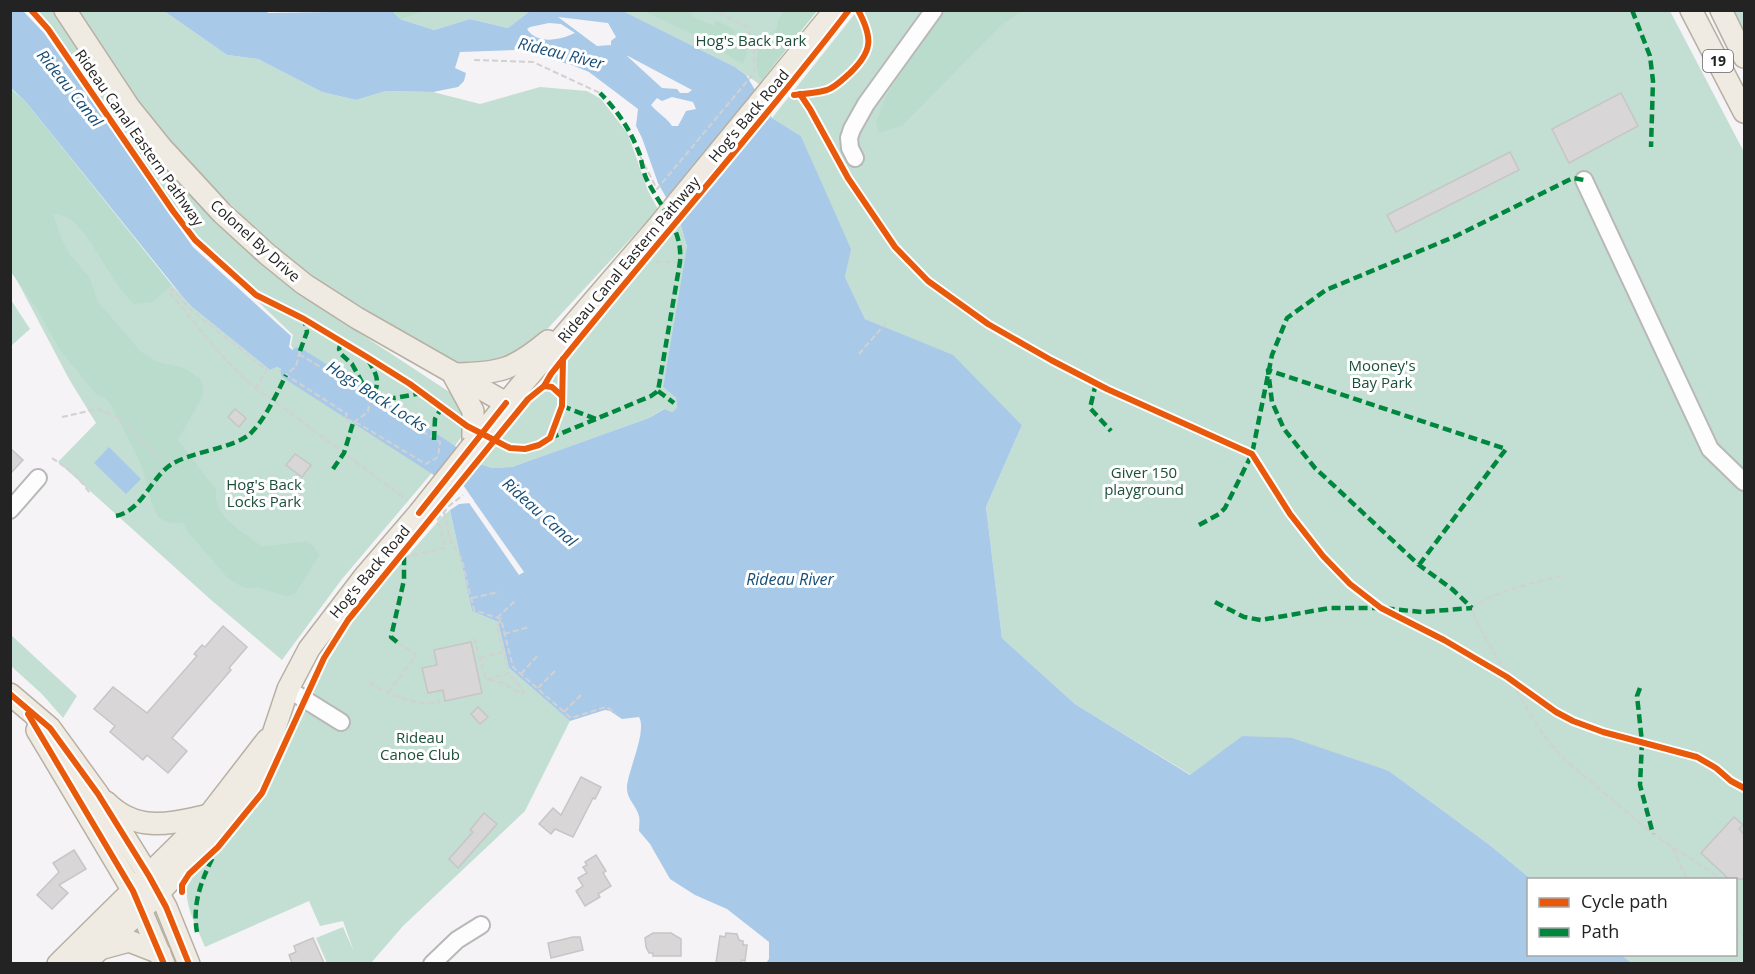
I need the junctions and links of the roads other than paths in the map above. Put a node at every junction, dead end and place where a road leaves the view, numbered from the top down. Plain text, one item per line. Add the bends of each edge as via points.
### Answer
1 (65, 10) edge
2 (835, 10) edge
3 (934, 10) edge
4 (1691, 10) edge
5 (1721, 10) edge
6 (1744, 57) edge
7 (1744, 112) edge
8 (855, 158) dead end
9 (1584, 180) dead end
10 (591, 304) junction
11 (453, 374) junction
12 (506, 403) junction
13 (473, 445) junction
14 (38, 478) dead end
15 (1744, 482) edge
16 (10, 510) edge
17 (288, 689) junction
18 (15, 699) edge
19 (341, 722) dead end
20 (273, 733) junction
21 (98, 794) junction
22 (209, 815) junction
23 (153, 885) junction
24 (137, 900) junction
25 (481, 925) dead end
26 (92, 956) edge
27 (162, 958) edge
28 (58, 963) edge
29 (189, 963) edge
30 (432, 963) edge

1 - 11 main road, Colonel By Drive via 129,107 222,213 304,284
2 - 10 main road, Hog's Back Road
3 - 8 street via 852,129 850,148
4 - 7 main road, 19
5 - 6 main road, 19
9 - 15 street via 1710,449
10 - 11 main road via 531,354 506,369 489,374
10 - 12 main road, Hog's Back Road
11 - 12 main road, Colonel By Drive
11 - 13 main road via 471,405
12 - 13 main road, Hog's Back Road
13 - 17 main road, Hog's Back Road, bridge via 325,626
14 - 16 street
17 - 19 street
17 - 20 main road, Hog's Back Road
18 - 21 main road via 50,728
18 - 24 main road
20 - 22 main road, Hog's Back Road
20 - 23 main road, Hog's Back Road via 261,770 236,809
21 - 22 main road via 119,813 146,824 163,825
21 - 23 main road
22 - 23 main road, Hog's Back Road
23 - 24 main road
23 - 29 main road
24 - 26 main road
24 - 27 main road
24 - 28 main road
25 - 30 street
26 - 27 main road via 129,941

